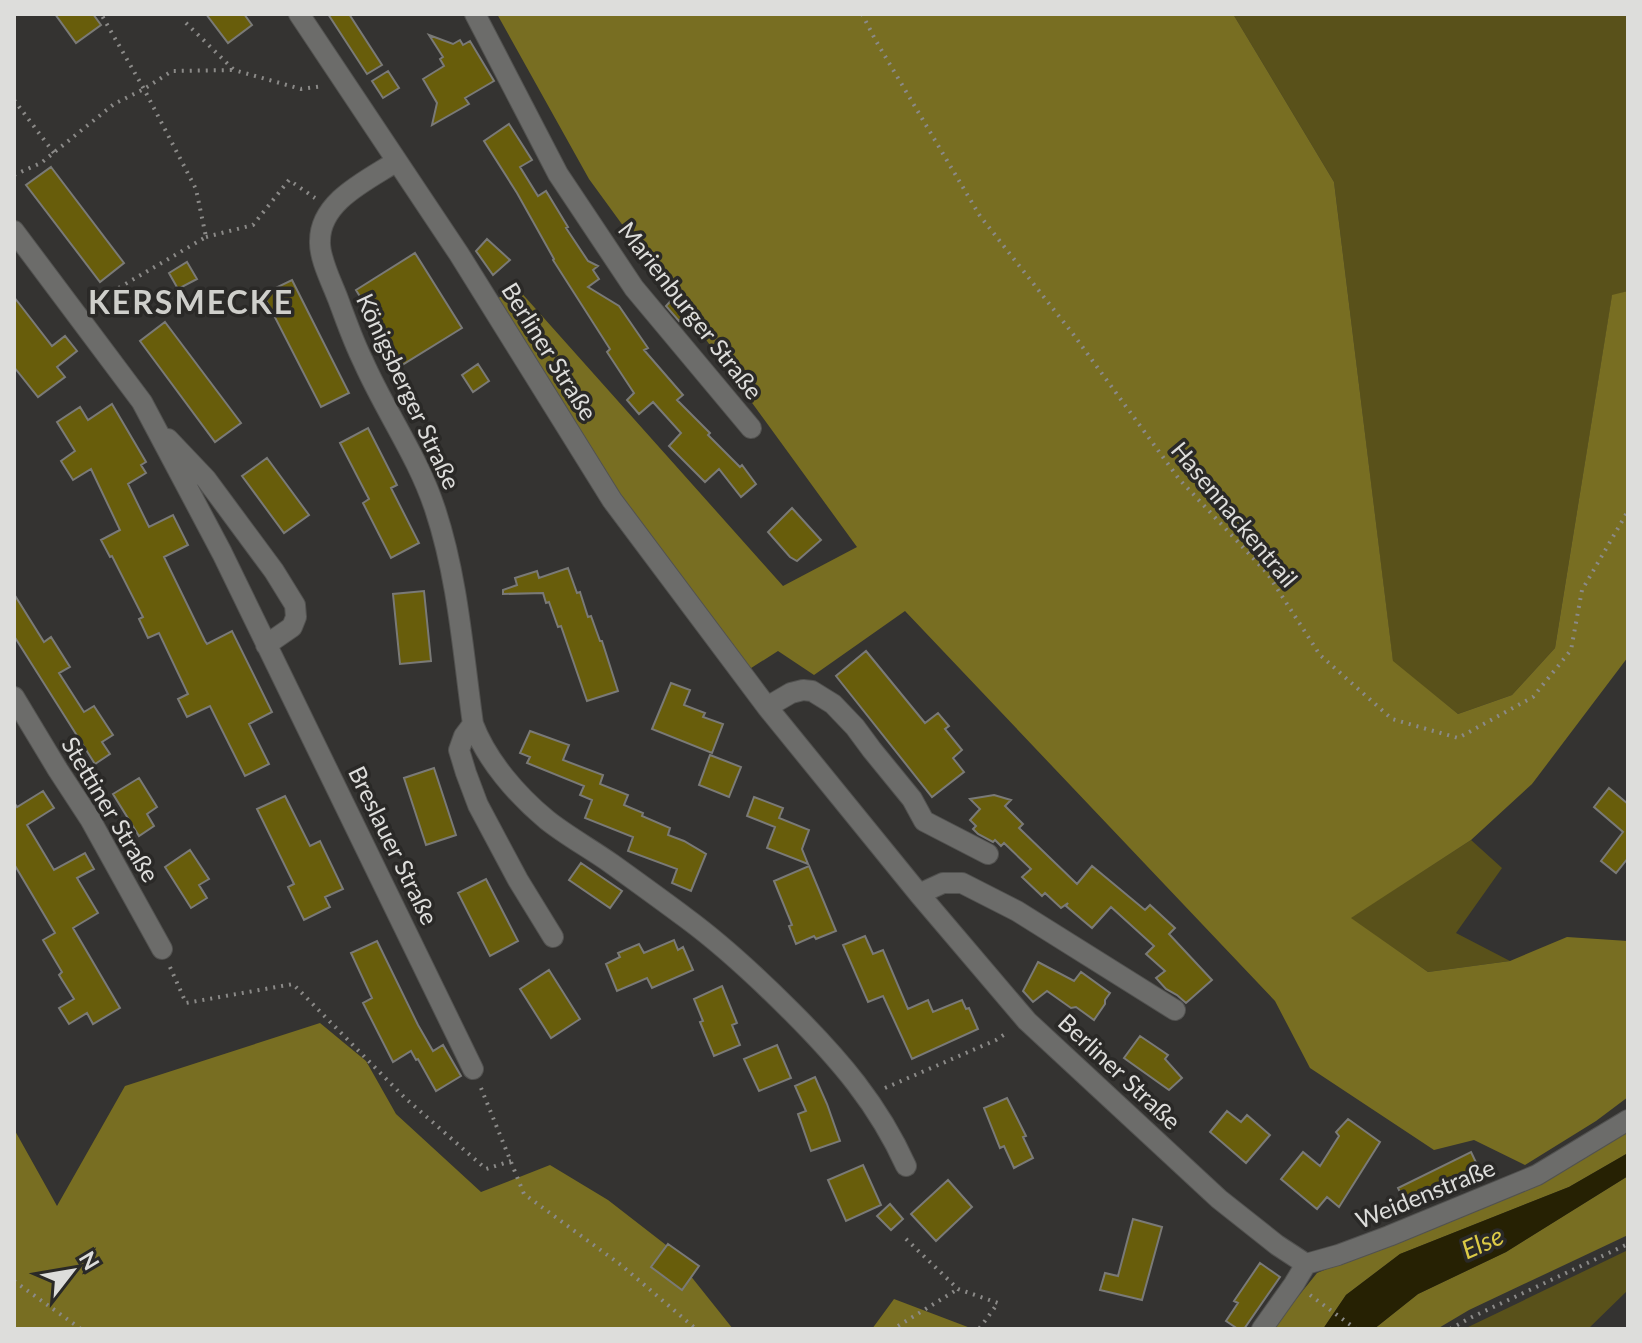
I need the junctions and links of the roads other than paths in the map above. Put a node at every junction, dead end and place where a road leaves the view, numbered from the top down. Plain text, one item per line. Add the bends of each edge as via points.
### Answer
1 (299, 14) edge
2 (475, 14) edge
3 (397, 161) junction
4 (14, 231) edge
5 (149, 419) junction
6 (751, 428) dead end
7 (266, 645) junction
8 (14, 697) edge
9 (767, 707) junction
10 (473, 724) junction
11 (988, 854) dead end
12 (919, 894) junction
13 (553, 937) dead end
14 (162, 949) road end
15 (1175, 1010) dead end
16 (473, 1069) road end
17 (1628, 1120) edge
18 (906, 1166) dead end
19 (1306, 1264) junction
20 (1262, 1329) edge

1 - 3 street, Berliner Straße
2 - 6 street, Marienburger Straße via 558,174 634,288
3 - 9 street, Berliner Straße via 612,500
3 - 10 street, Königsberger Straße via 332,209 319,242 363,363 436,511 451,566
4 - 5 street, Breslauer Straße via 142,402
5 - 7 street, Breslauer Straße
5 - 7 street, Breslauer Straße via 206,479 295,605 292,627
7 - 16 street, Breslauer Straße
8 - 14 street, Stettiner Straße
9 - 11 street via 803,690 833,704 912,799 924,821
9 - 12 street, Berliner Straße
10 - 13 street, Königsberger Straße via 459,750 478,805
10 - 18 street, Königsberger Straße via 491,758 547,820 729,951 818,1038 867,1095
12 - 15 street via 943,883 962,883 1017,911
12 - 19 street, Berliner Straße via 1027,1021 1219,1199
17 - 19 street, Weidenstraße via 1537,1175
19 - 20 street

